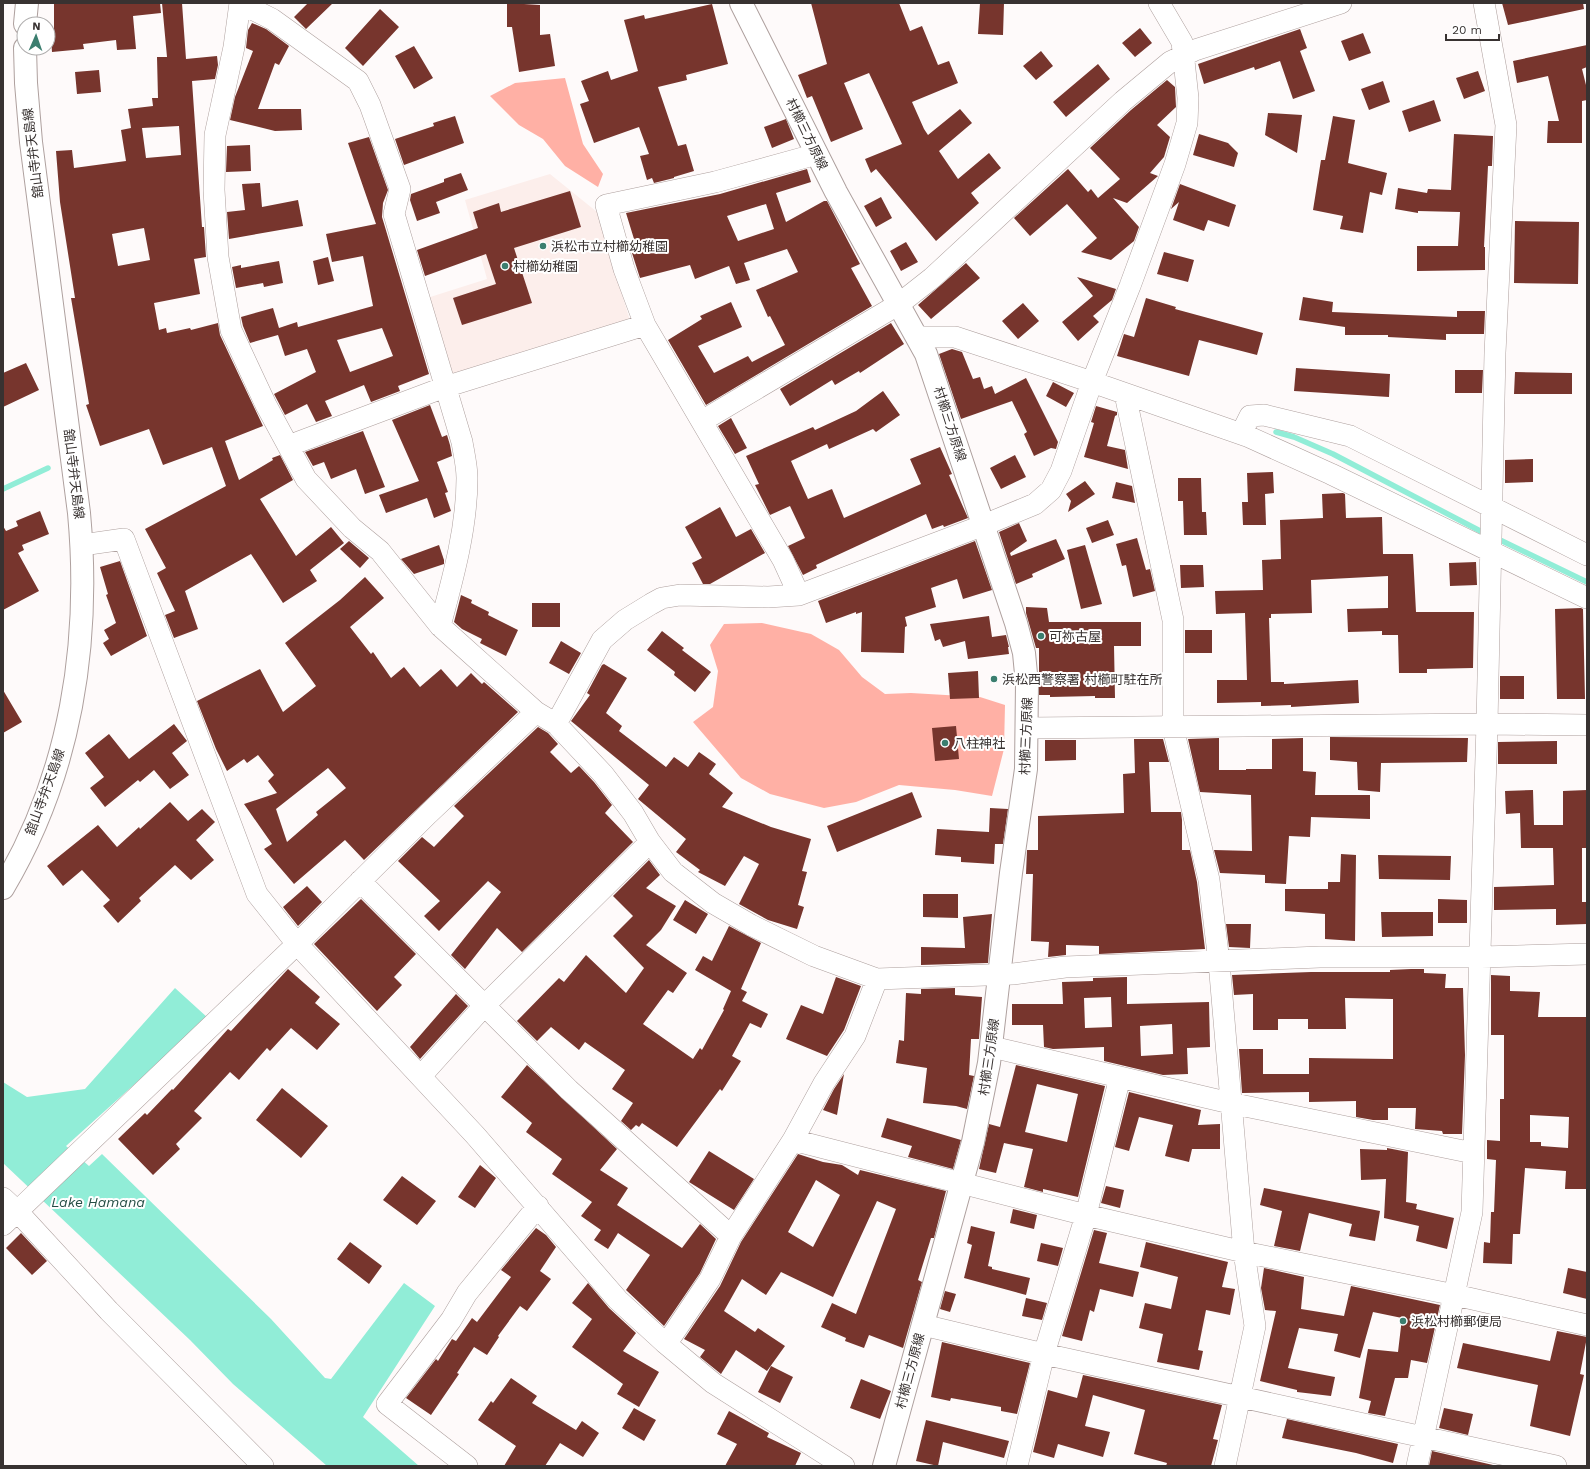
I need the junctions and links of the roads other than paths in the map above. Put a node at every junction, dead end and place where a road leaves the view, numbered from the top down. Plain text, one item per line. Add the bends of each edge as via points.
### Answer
1 (27, 3) edge
2 (240, 3) edge
3 (741, 3) edge
4 (1159, 3) edge
5 (1341, 3) edge
6 (1484, 3) edge
7 (26, 16) edge
8 (26, 56) edge
9 (1183, 56) junction
10 (817, 154) junction
11 (899, 304) junction
12 (645, 325) junction
13 (918, 337) junction
14 (1092, 382) junction
15 (445, 387) junction
16 (1125, 394) junction
17 (702, 421) junction
18 (1241, 434) junction
19 (288, 446) junction
20 (1492, 512) junction
21 (984, 525) junction
22 (82, 545) junction
23 (1491, 549) junction
24 (1587, 555) edge
25 (799, 595) junction
26 (1587, 598) edge
27 (440, 626) junction
28 (536, 712) junction
29 (556, 724) junction
30 (1487, 724) junction
31 (1587, 725) edge
32 (1027, 728) junction
33 (1173, 728) junction
34 (650, 842) junction
35 (360, 882) junction
36 (6, 884) edge
37 (297, 944) junction
38 (1587, 954) edge
39 (1481, 957) junction
40 (1219, 962) junction
41 (1000, 973) junction
42 (877, 979) junction
43 (484, 1006) junction
44 (992, 1047) junction
45 (421, 1076) junction
46 (1120, 1077) junction
47 (1230, 1103) junction
48 (793, 1140) junction
49 (1473, 1153) junction
50 (962, 1182) junction
51 (538, 1206) junction
52 (12, 1210) edge
53 (1086, 1215) junction
54 (731, 1236) junction
55 (1244, 1252) junction
56 (1455, 1295) junction
57 (923, 1325) junction
58 (1587, 1325) edge
59 (665, 1343) junction
60 (1044, 1354) junction
61 (1240, 1397) junction
62 (1423, 1438) junction
63 (1020, 1465) edge
64 (263, 1466) edge
65 (467, 1466) edge
66 (844, 1466) edge
67 (884, 1466) edge
68 (1225, 1466) edge
69 (1417, 1466) edge
70 (1556, 1466) edge

1 - 7 main road
2 - 15 street via 272,19 358,81 370,105 400,189 394,214
2 - 19 street via 234,47 215,135 214,190 218,258 230,330
3 - 10 main road, 村櫛三方原線
4 - 9 street via 1182,42
5 - 9 street
6 - 20 street via 1506,125 1495,353
8 - 22 main road, 舘山寺弁天島線 via 31,142
9 - 11 street via 1170,62 1123,101 932,278
9 - 14 street via 1188,98 1187,123 1175,164 1133,279
10 - 11 main road, 村櫛三方原線
10 - 12 street via 715,182 606,205 624,269
11 - 13 main road, 村櫛三方原線
11 - 17 street
12 - 15 street
12 - 17 street
13 - 14 street via 955,337
13 - 21 main road, 村櫛三方原線
14 - 16 street
14 - 21 street via 1061,471 1051,490 1035,504
15 - 19 street
15 - 27 street via 462,442 467,477 466,508 452,581
16 - 18 street
16 - 33 street via 1173,620
17 - 25 street via 783,560
18 - 20 street via 1250,416 1264,415 1350,436
18 - 23 street
19 - 27 street via 306,479 352,528 380,551
20 - 23 street
20 - 24 street
21 - 25 street
21 - 32 main road, 村櫛三方原線 via 1024,653 1028,684
22 - 36 main road, 舘山寺弁天島線 via 82,632 69,718 44,801 28,841
22 - 37 street via 124,539 257,894
23 - 26 street
23 - 30 street
25 - 29 street via 680,595 662,598 625,620 602,640
27 - 28 street
28 - 29 street
28 - 35 street
29 - 34 street via 607,780 633,813
30 - 31 street
30 - 33 street
30 - 39 street
32 - 33 street
32 - 41 main road, 村櫛三方原線 via 1024,786
33 - 40 street via 1210,880
34 - 42 street via 673,872 713,903 814,956
34 - 43 street
35 - 37 street
35 - 43 street
37 - 45 street
37 - 52 street via 81,1151
38 - 39 street
39 - 40 street via 1320,957
39 - 49 street
40 - 41 street via 1064,967 1013,974
40 - 47 street
41 - 42 street
41 - 44 main road, 村櫛三方原線
42 - 48 street via 855,1036 824,1082
43 - 45 street
43 - 54 street via 569,1090
44 - 46 street
44 - 50 main road, 村櫛三方原線 via 980,1111
45 - 51 street
46 - 47 street
46 - 53 street
47 - 49 street
47 - 55 street
48 - 50 street
48 - 54 street
49 - 56 street via 1472,1212
50 - 53 street
50 - 57 main road, 村櫛三方原線
51 - 59 street via 618,1300
51 - 65 street via 467,1293 451,1320 387,1404
52 - 64 street
53 - 55 street
53 - 60 street
54 - 59 street via 710,1279
55 - 56 street
55 - 61 street via 1255,1326
56 - 58 street
56 - 62 street
57 - 60 street
57 - 67 main road, 村櫛三方原線
59 - 66 street via 713,1383
60 - 61 street
60 - 63 street
61 - 62 street
61 - 68 street
62 - 69 street
62 - 70 street

